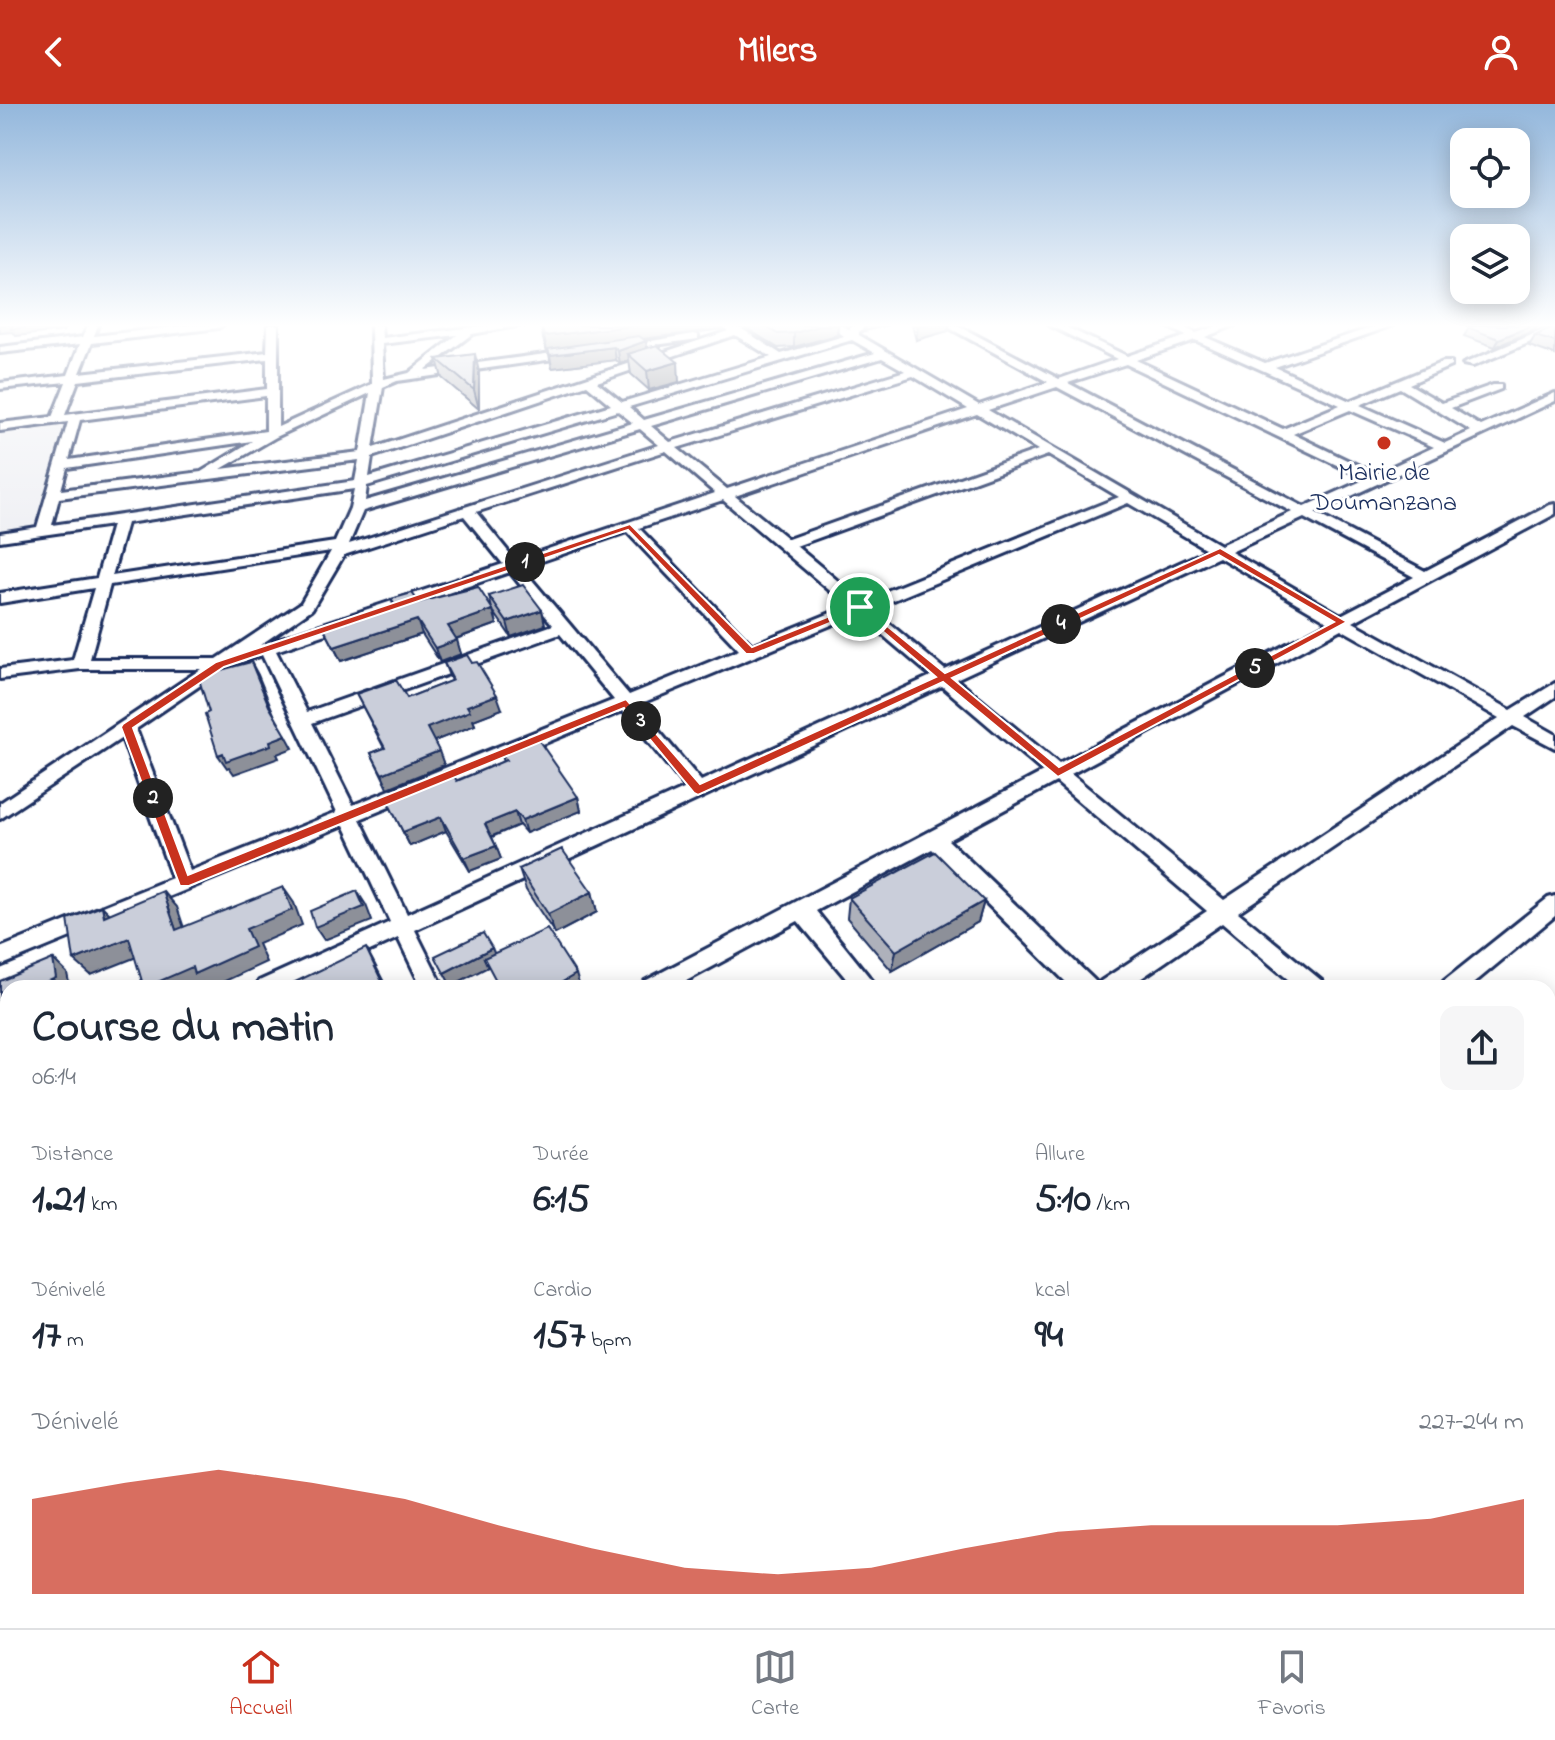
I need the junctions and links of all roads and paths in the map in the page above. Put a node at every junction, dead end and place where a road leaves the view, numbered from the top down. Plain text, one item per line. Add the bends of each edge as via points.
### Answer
1 (66, 396) edge
2 (239, 396) edge
3 (271, 396) edge
4 (351, 396) edge
5 (376, 396) edge
6 (547, 396) edge
7 (608, 396) edge
8 (657, 396) edge
9 (738, 396) edge
10 (835, 396) edge
11 (956, 396) edge
12 (1018, 396) edge
13 (1083, 396) edge
14 (1203, 396) edge
15 (1330, 396) edge
16 (1372, 396) edge
17 (1421, 396) edge
18 (1473, 396) edge
19 (1555, 397) edge
20 (1350, 405) junction
21 (621, 407) junction
22 (1441, 408) junction
23 (978, 409) junction
24 (75, 417) junction
25 (57, 420) junction
26 (642, 424) junction
27 (0, 427) edge
28 (1481, 431) junction
29 (272, 434) junction
30 (1282, 434) junction
31 (669, 446) junction
32 (1446, 448) junction
33 (1048, 451) junction
34 (365, 455) junction
35 (61, 465) junction
36 (200, 476) junction
37 (1377, 479) junction
38 (361, 484) junction
39 (726, 494) junction
40 (53, 495) junction
41 (1129, 498) junction
42 (357, 508) junction
43 (1555, 508) edge
44 (468, 512) junction
45 (1304, 513) junction
46 (121, 519) junction
47 (630, 527) junction
48 (43, 531) junction
49 (0, 537) edge
50 (786, 545) junction
51 (339, 549) junction
52 (1220, 551) junction
53 (513, 566) junction
54 (1426, 577) junction
55 (103, 582) junction
56 (0, 598) edge
57 (860, 607) junction
58 (1341, 622) junction
59 (563, 627) junction
60 (267, 649) junction
61 (750, 652) junction
62 (80, 664) junction
63 (220, 664) junction
64 (0, 674) edge
65 (944, 678) junction
66 (1555, 689) edge
67 (626, 703) junction
68 (1512, 718) junction
69 (302, 720) junction
70 (127, 727) junction
71 (1555, 742) edge
72 (1058, 773) junction
73 (698, 790) junction
74 (0, 812) edge
75 (349, 815) junction
76 (934, 838) junction
77 (184, 882) junction
78 (1555, 904) edge
79 (801, 909) junction
80 (1223, 912) junction
81 (403, 926) junction
82 (0, 957) edge
83 (285, 980) edge
84 (429, 980) edge
85 (668, 980) edge
86 (860, 980) edge
87 (1079, 980) edge
88 (1121, 980) edge
89 (1304, 980) edge
90 (1462, 980) edge

1 - 25 street
2 - 24 street
3 - 29 street
4 - 29 street
5 - 34 street
6 - 34 street
7 - 21 street
8 - 21 street
9 - 26 street
10 - 31 street
11 - 23 street
12 - 23 street
13 - 45 street
14 - 30 street
15 - 20 street
16 - 20 street
17 - 22 street
18 - 22 street
19 - 28 street
20 - 30 street
20 - 32 street
21 - 26 street
21 - 38 street
22 - 28 street
23 - 33 street
23 - 39 street
24 - 25 street
24 - 35 street
25 - 27 street
26 - 31 street
26 - 42 street
28 - 32 street
29 - 35 street
29 - 36 street
30 - 37 street
31 - 39 street
31 - 44 street
32 - 37 street
33 - 41 street
33 - 50 street
34 - 36 street
34 - 38 street
35 - 40 street
36 - 40 street
37 - 45 street
38 - 42 street
38 - 46 street
39 - 47 street
39 - 50 street
40 - 48 street
41 - 52 street
41 - 57 street
42 - 51 street
43 - 54 street
44 - 51 street
44 - 53 street
45 - 52 street
45 - 54 street
46 - 48 street
46 - 55 street
47 - 53 street
47 - 61 street
48 - 49 street
50 - 57 street
51 - 55 street
51 - 63 street via 307,606
52 - 58 street
52 - 65 street
53 - 59 street
53 - 60 street
54 - 58 street
55 - 56 street
55 - 62 street
57 - 61 street
57 - 65 street
58 - 68 street
58 - 72 street
59 - 67 street
59 - 69 street
60 - 63 street
60 - 69 street
61 - 67 street
62 - 63 street
62 - 64 street
63 - 70 street
65 - 72 street
65 - 73 street
66 - 68 street
67 - 73 street
67 - 75 street
68 - 71 street
68 - 80 street
69 - 75 street
70 - 74 street
70 - 77 street
72 - 76 street
72 - 80 street
73 - 81 street
75 - 77 street
75 - 81 street
76 - 79 street
76 - 87 street
77 - 82 street
78 - 90 street
79 - 85 street
79 - 86 street
80 - 88 street
80 - 89 street
81 - 83 street
81 - 84 street

